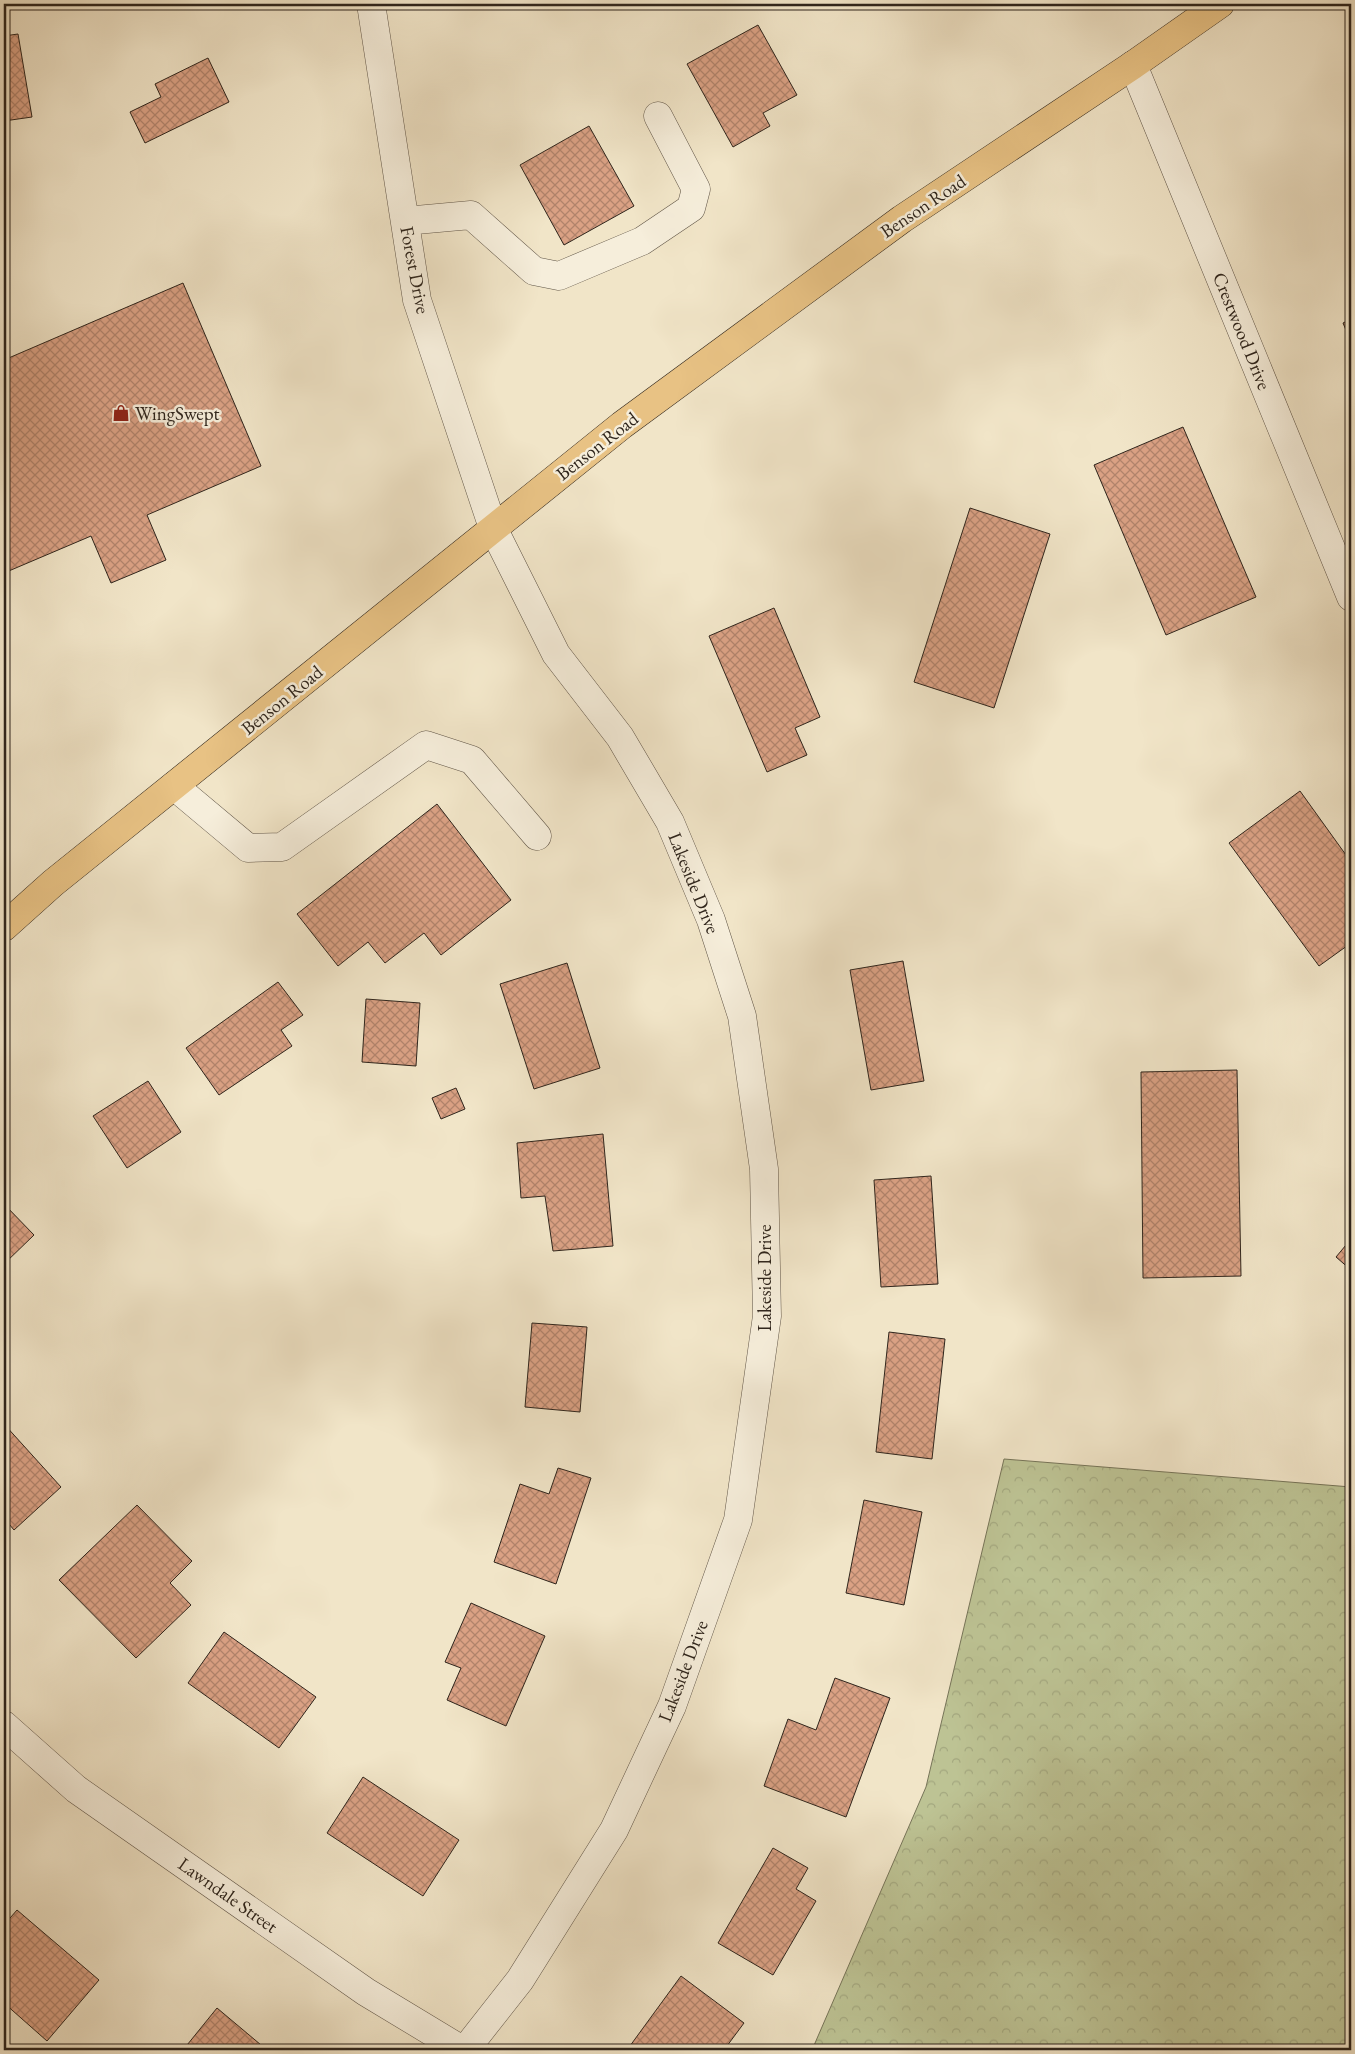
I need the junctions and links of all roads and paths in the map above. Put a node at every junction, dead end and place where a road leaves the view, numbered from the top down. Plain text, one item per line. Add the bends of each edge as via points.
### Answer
1 (371, 4) edge
2 (1220, 4) edge
3 (1133, 65) junction
4 (658, 116) dead end
5 (405, 221) junction
6 (493, 528) junction
7 (1351, 598) edge
8 (174, 786) junction
9 (536, 836) dead end
10 (4, 927) edge
11 (4, 1725) edge
12 (463, 2050) edge

1 - 5 street, Forest Drive
2 - 3 main road, Benson Road
3 - 6 main road, Benson Road via 902,219 622,425
3 - 7 street, Crestwood Drive
4 - 5 street via 696,189 691,208 642,241 559,276 534,271 471,215
5 - 6 street, Forest Drive via 417,300
6 - 8 main road, Benson Road
6 - 12 street, Lakeside Drive via 556,654 620,737 670,822 711,920 742,1016 762,1160 767,1316 738,1520 672,1706 614,1830 520,1980
8 - 9 street via 248,848 282,847 426,746 472,760
8 - 10 main road, Benson Road via 53,883
11 - 12 street, Lawndale Street via 76,1789 366,1992

